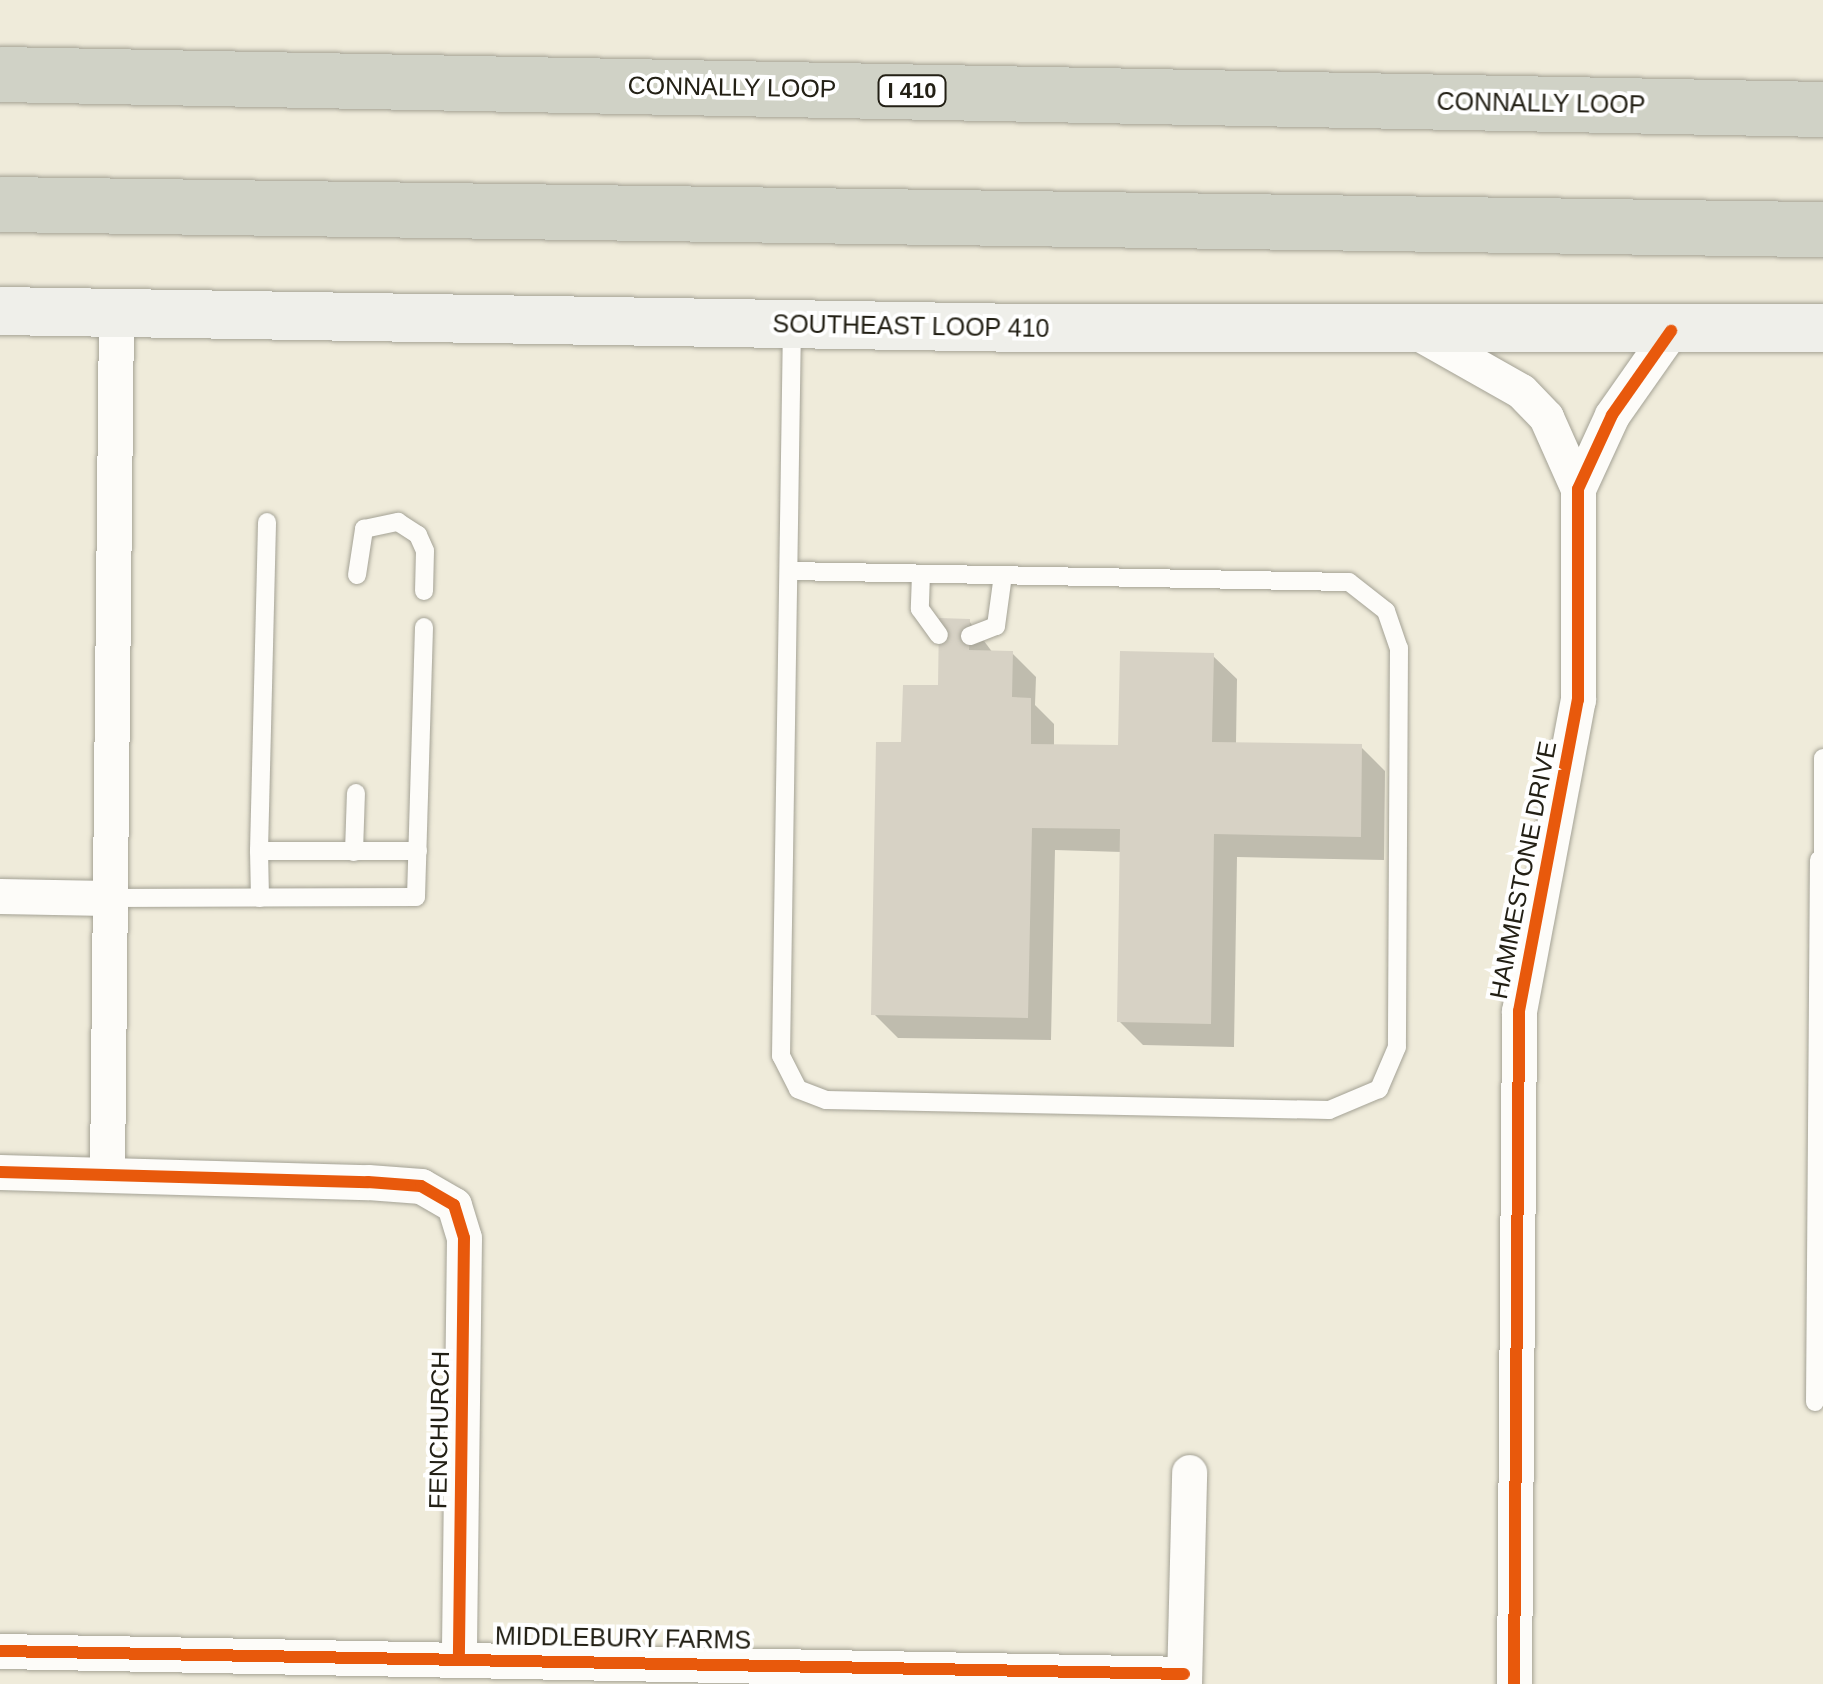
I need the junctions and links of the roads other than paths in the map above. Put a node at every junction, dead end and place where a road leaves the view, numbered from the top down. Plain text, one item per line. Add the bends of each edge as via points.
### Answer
1 (0, 74) edge
2 (1823, 109) edge
3 (0, 204) edge
4 (1823, 229) edge
5 (0, 311) edge
6 (116, 313) junction
7 (792, 324) junction
8 (1823, 328) edge
9 (1412, 330) junction
10 (1671, 331) junction
11 (1578, 489) junction
12 (267, 522) dead end
13 (789, 571) junction
14 (922, 574) junction
15 (357, 575) dead end
16 (1002, 575) junction
17 (424, 591) dead end
18 (424, 627) dead end
19 (939, 634) dead end
20 (970, 636) dead end
21 (1823, 758) edge
22 (356, 793) dead end
23 (260, 851) junction
24 (418, 851) junction
25 (354, 852) junction
26 (1821, 861) edge
27 (0, 896) edge
28 (107, 898) junction
29 (260, 898) junction
30 (0, 1172) edge
31 (107, 1173) junction
32 (1814, 1402) dead end
33 (1189, 1472) dead end
34 (0, 1651) edge
35 (459, 1656) junction
36 (1184, 1679) edge
37 (1514, 1684) edge

1 - 2 highway, CONNALLY LOOP / I 410
3 - 4 highway
5 - 6 main road, SOUTHEAST LOOP 410
6 - 7 main road, SOUTHEAST LOOP 410
6 - 28 street
7 - 9 main road, SOUTHEAST LOOP 410
7 - 13 lane
8 - 10 main road, SOUTHEAST LOOP 410
9 - 10 main road, SOUTHEAST LOOP 410
9 - 11 street, HAMMESTONE DRIVE via 1521,390 1546,417
10 - 11 street, HAMMESTONE DRIVE via 1612,415
11 - 37 street, HAMMESTONE DRIVE via 1578,700 1519,1011
12 - 23 lane
13 - 14 lane
13 - 16 lane via 781,1056 798,1089 826,1100 1329,1110 1379,1089 1397,1047 1399,648 1386,611 1349,582
14 - 16 lane
14 - 19 lane via 920,609
15 - 17 lane via 364,530 398,522 418,535
16 - 20 lane via 996,626
18 - 24 lane
21 - 26 lane
22 - 25 lane
23 - 25 lane
23 - 29 lane
24 - 25 lane
24 - 29 lane via 416,897
26 - 32 lane
27 - 28 street
28 - 29 lane
28 - 31 street
30 - 31 street
31 - 35 street, FENCHURCH via 421,1186 454,1205 464,1238
33 - 36 street
34 - 35 street, MIDDLEBURY FARMS
35 - 36 street, MIDDLEBURY FARMS

